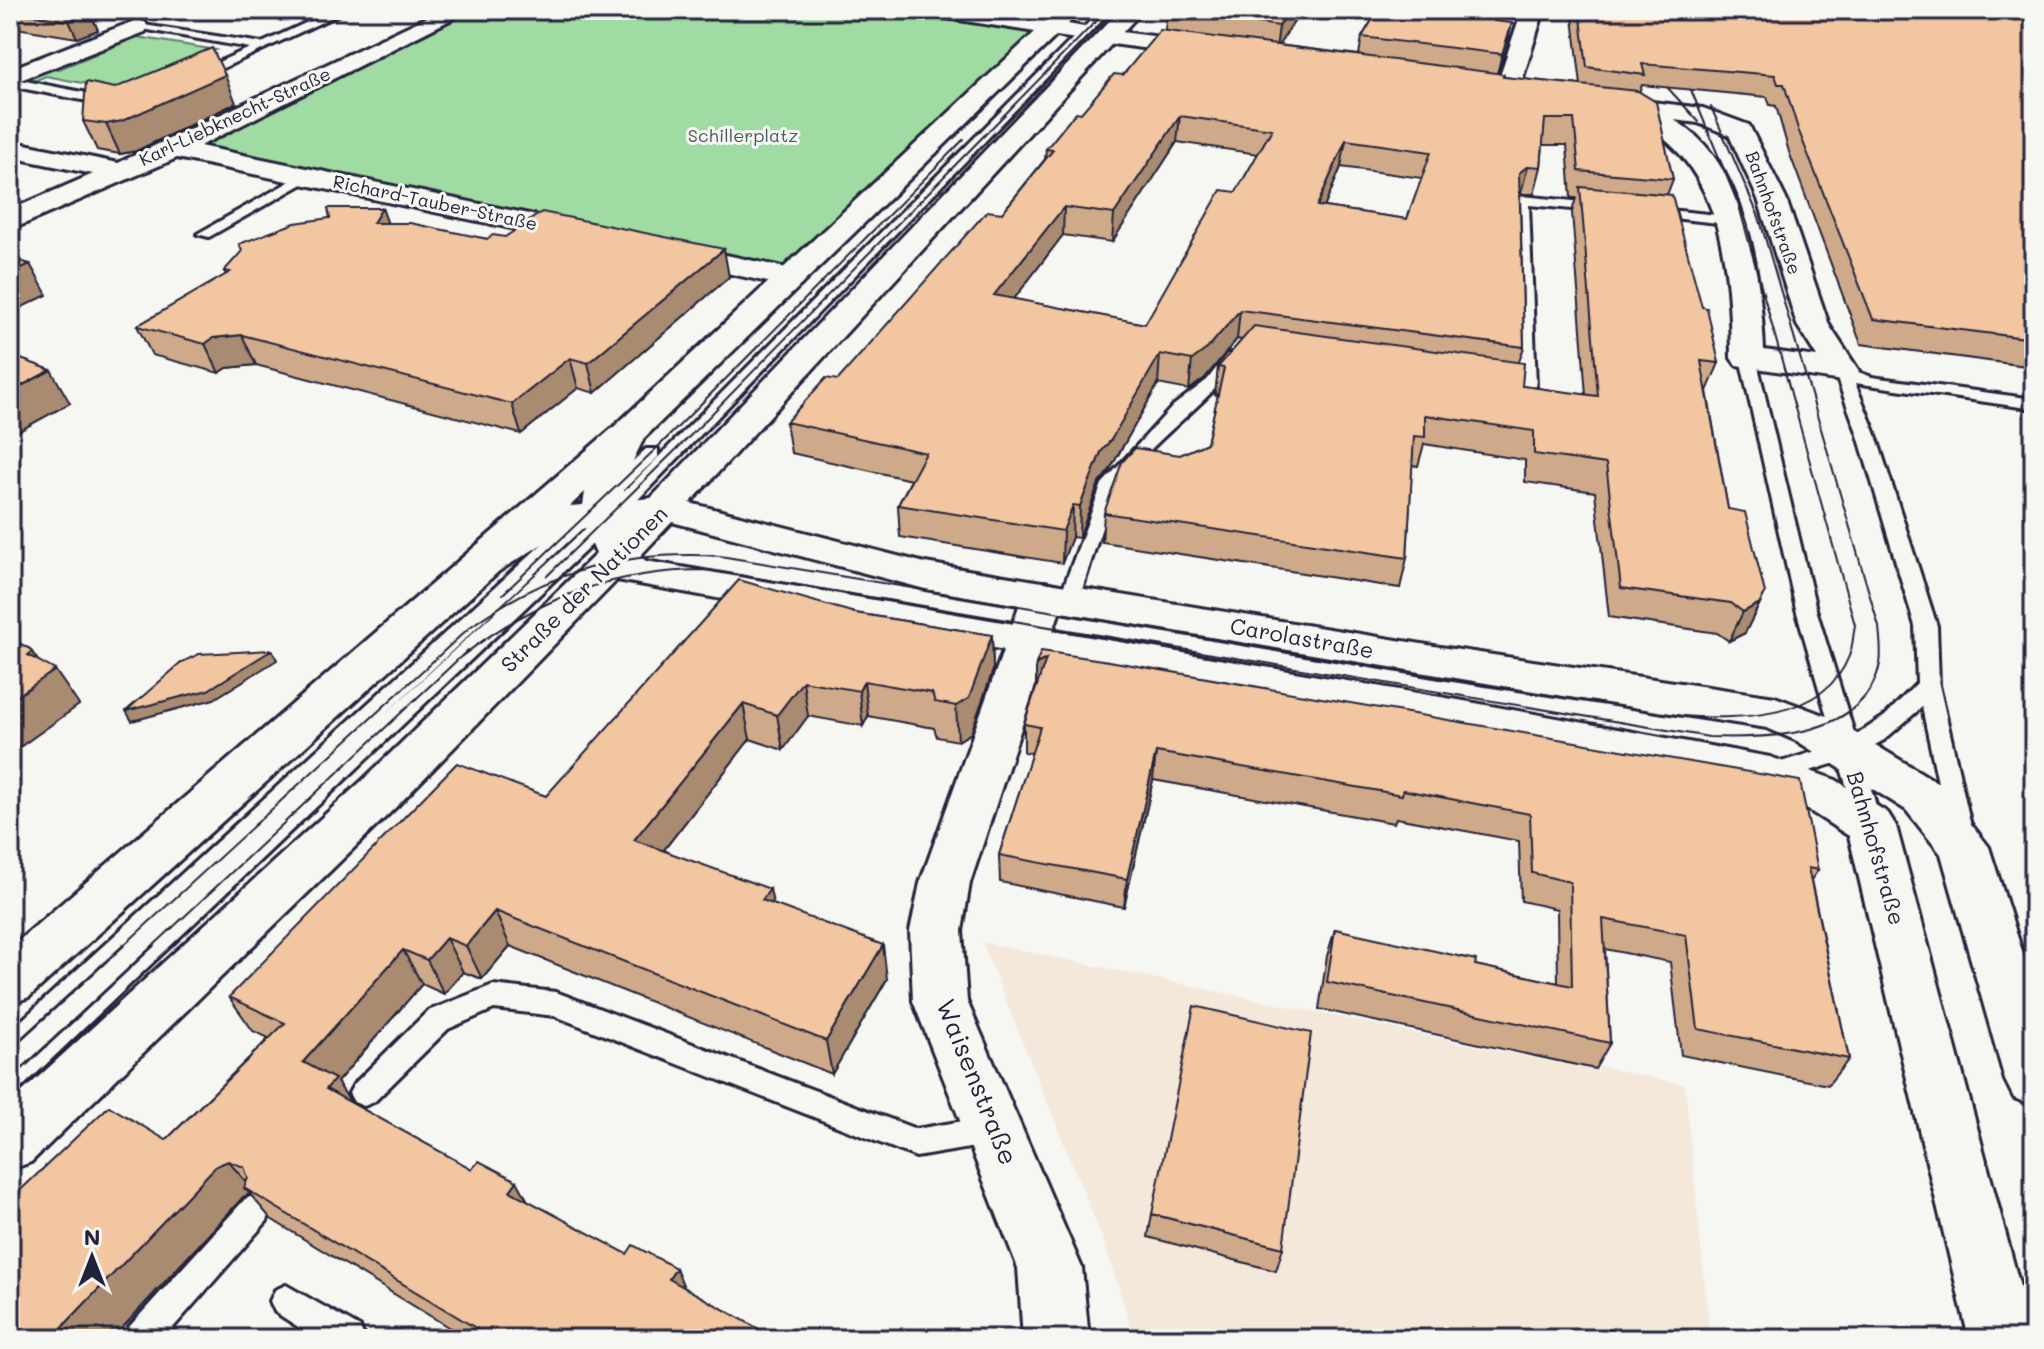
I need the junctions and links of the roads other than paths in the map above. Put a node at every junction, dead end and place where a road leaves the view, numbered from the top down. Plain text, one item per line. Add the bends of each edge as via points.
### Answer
1 (343, 10) edge
2 (459, 10) edge
3 (940, 10) edge
4 (1094, 10) edge
5 (1107, 10) edge
6 (1132, 10) edge
7 (1533, 10) edge
8 (95, 19) dead end
9 (137, 27) junction
10 (1077, 28) edge
11 (263, 46) junction
12 (1229, 53) edge
13 (10, 80) edge
14 (181, 83) edge
15 (1476, 86) edge
16 (1507, 90) junction
17 (1533, 94) edge
18 (1572, 99) edge
19 (126, 102) edge
20 (1626, 107) junction
21 (962, 139) junction
22 (1012, 139) junction
23 (10, 149) edge
24 (174, 149) junction
25 (116, 171) junction
26 (308, 177) junction
27 (1727, 220) junction
28 (10, 221) edge
29 (204, 234) dead end
30 (790, 278) junction
31 (1240, 350) edge
32 (1748, 358) junction
33 (1842, 371) junction
34 (1482, 380) edge
35 (2034, 404) edge
36 (629, 433) junction
37 (665, 508) junction
38 (605, 520) junction
39 (487, 561) junction
40 (1047, 611) junction
41 (1928, 685) junction
42 (1849, 751) junction
43 (1770, 775) junction
44 (1871, 826) junction
45 (1964, 847) junction
46 (10, 981) edge
47 (10, 1049) edge
48 (10, 1080) edge
49 (2034, 1080) edge
50 (364, 1093) dead end
51 (996, 1129) junction
52 (10, 1142) edge
53 (256, 1210) edge
54 (286, 1301) dead end
55 (1995, 1309) edge
56 (141, 1339) edge
57 (348, 1339) edge
58 (1056, 1339) edge
59 (2032, 1339) edge

1 - 11 lane
2 - 24 main road, Karl-Liebknecht-Straße
3 - 10 main road
4 - 10 lane
5 - 10 lane
6 - 10 main road, Straße der Nationen
7 - 16 main road
8 - 9 main road
9 - 11 lane
9 - 13 main road
10 - 12 main road
10 - 21 main road, Straße der Nationen
10 - 22 main road, Straße der Nationen
11 - 14 lane
13 - 19 lane
15 - 16 main road
16 - 17 main road
18 - 20 main road
20 - 27 main road, Bahnhofstraße via 1687,139 1708,168
20 - 33 main road, Bahnhofstraße via 1716,120 1744,136 1772,199 1813,325
21 - 22 lane
21 - 30 main road, Straße der Nationen
21 - 38 lane
22 - 37 main road, Straße der Nationen
23 - 25 main road
24 - 25 main road, Karl-Liebknecht-Straße
24 - 26 main road, Richard-Tauber-Straße
25 - 28 main road, Karl-Liebknecht-Straße
26 - 29 lane
26 - 30 main road, Richard-Tauber-Straße
27 - 32 main road, Bahnhofstraße via 1747,301
27 - 34 lane via 1522,200 1527,386
30 - 36 main road, Straße der Nationen
31 - 40 lane via 1109,488
32 - 33 main road
32 - 42 lane, Bahnhofstraße via 1806,609
33 - 35 lane via 1868,382
33 - 41 lane, Bahnhofstraße via 1926,626
36 - 38 main road via 608,467
36 - 39 main road, Straße der Nationen
37 - 38 main road, Straße der Nationen
37 - 40 main road, Carolastraße
38 - 39 main road via 538,529
38 - 40 main road, Carolastraße via 633,572 654,579 751,591
38 - 47 lane
38 - 48 lane
38 - 52 main road, Straße der Nationen via 382,791
39 - 46 main road, Straße der Nationen
40 - 42 main road, Carolastraße via 1440,662 1775,713
40 - 43 main road, Carolastraße
40 - 51 main road, Waisenstraße via 945,883 936,931 940,1001
41 - 42 lane via 1902,718
41 - 45 lane, Bahnhofstraße
42 - 43 lane
42 - 44 lane, Bahnhofstraße
42 - 45 main road, Carolastraße via 1923,797
43 - 44 main road, Carolastraße via 1819,793
44 - 55 main road, Bahnhofstraße
45 - 49 main road, Bahnhofstraße
50 - 51 lane via 438,1020 493,997 556,1004 916,1143
51 - 58 main road, Waisenstraße via 1050,1268
53 - 56 lane
54 - 57 lane
55 - 59 lane

